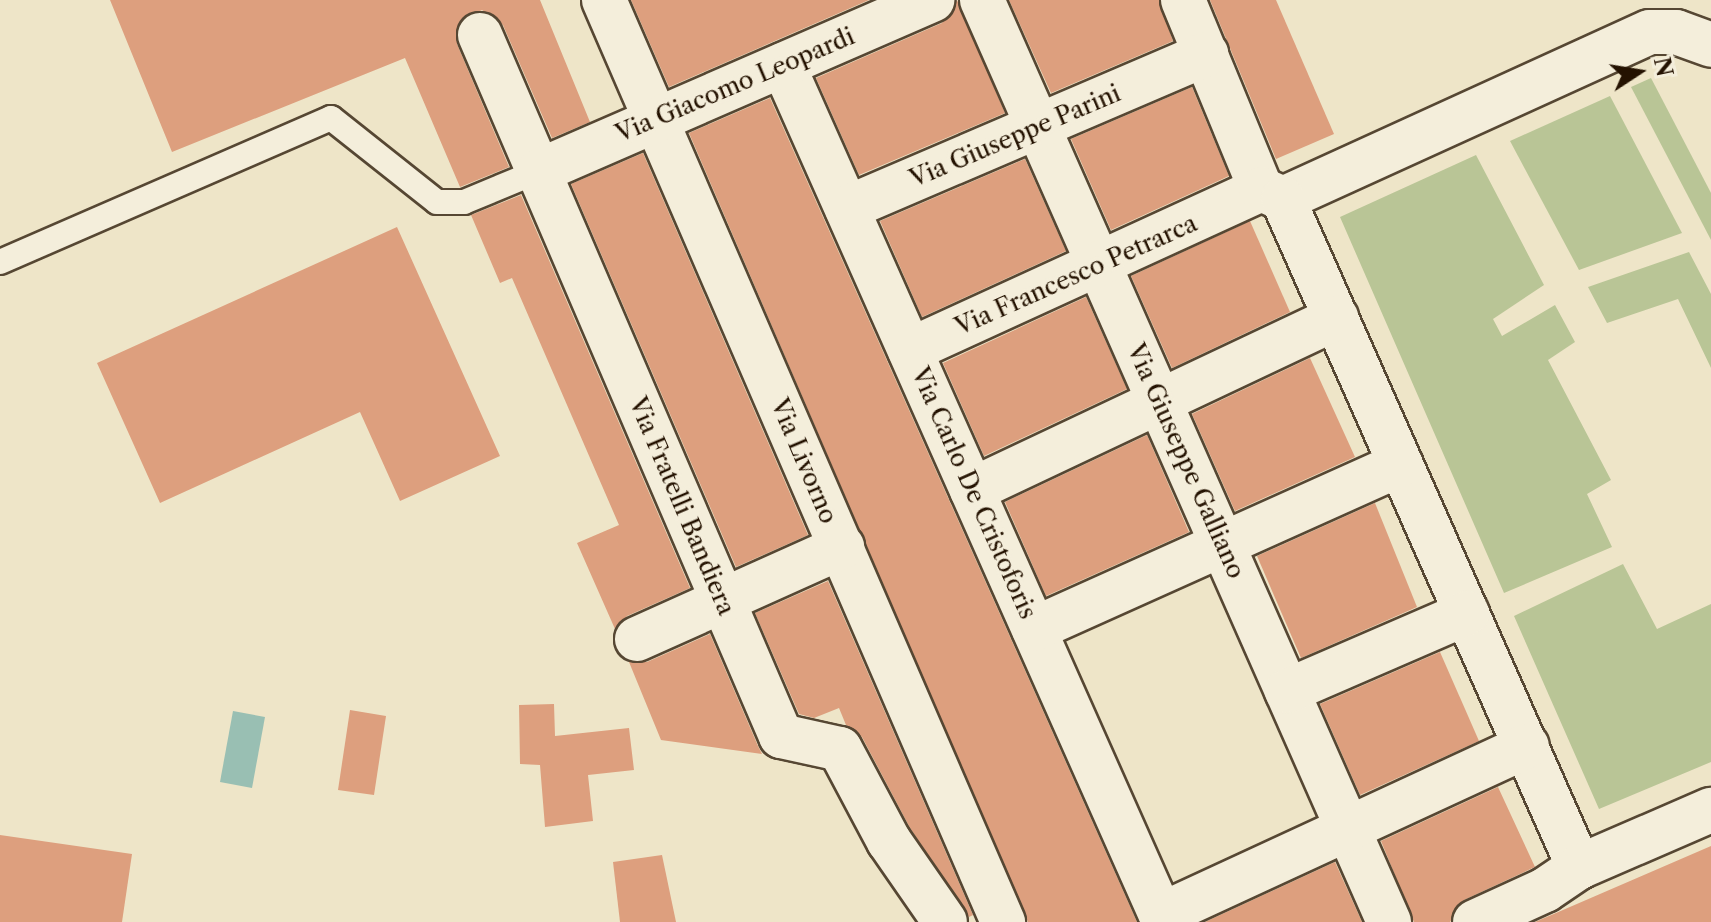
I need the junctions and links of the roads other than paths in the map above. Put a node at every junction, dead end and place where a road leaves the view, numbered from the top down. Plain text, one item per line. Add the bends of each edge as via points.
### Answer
1 (604, 0) edge
2 (932, 0) edge
3 (982, 0) edge
4 (1183, 0) edge
5 (480, 35) dead end
6 (1706, 52) edge
7 (1194, 60) junction
8 (783, 65) junction
9 (656, 120) junction
10 (1039, 127) junction
11 (539, 171) junction
12 (1262, 196) junction
13 (847, 208) junction
14 (0, 262) edge
15 (1099, 264) junction
16 (1318, 326) junction
17 (910, 350) junction
18 (1160, 402) junction
19 (1383, 472) junction
20 (972, 490) junction
21 (1222, 544) junction
22 (842, 547) junction
23 (722, 601) junction
24 (1448, 621) junction
25 (1034, 629) junction
26 (637, 639) dead end
27 (1287, 691) junction
28 (1508, 755) junction
29 (1711, 810) edge
30 (1348, 828) junction
31 (1562, 878) junction
32 (1163, 918) edge
33 (945, 922) edge
34 (1003, 922) edge
35 (1389, 922) edge
36 (1475, 922) edge

1 - 9 street, Via Livorno
2 - 8 street, Via Giacomo Leopardi
3 - 10 street, Via Giuseppe Galliano
4 - 7 street
5 - 11 street, Via Fratelli Bandiera
6 - 12 street, Via Francesco Petrarca via 1676,32 1650,32
7 - 10 street, Via Giuseppe Parini
7 - 12 street
8 - 9 street, Via Giacomo Leopardi
8 - 13 street, Via Carlo De Cristoforis
9 - 11 street, Via Giacomo Leopardi
9 - 22 street, Via Livorno
10 - 13 street, Via Giuseppe Parini
10 - 15 street, Via Giuseppe Galliano
11 - 14 lane via 464,202 437,202 331,118
11 - 23 street, Via Fratelli Bandiera
12 - 15 street, Via Francesco Petrarca
12 - 16 street
13 - 17 street, Via Carlo De Cristoforis
15 - 17 street, Via Francesco Petrarca
15 - 18 street, Via Giuseppe Galliano
16 - 18 street
16 - 19 street
17 - 20 street, Via Carlo De Cristoforis
18 - 20 street
18 - 21 street, Via Giuseppe Galliano
19 - 21 street
19 - 24 street
20 - 25 street, Via Carlo De Cristoforis
21 - 25 street
21 - 27 street, Via Giuseppe Galliano
22 - 23 street
22 - 34 street, Via Livorno
23 - 26 street
23 - 33 street, Via Fratelli Bandiera via 781,736 840,749 889,841
24 - 27 street
24 - 28 street
25 - 32 street, Via Carlo De Cristoforis
27 - 30 street, Via Giuseppe Galliano
28 - 30 street
28 - 31 street
29 - 31 street
30 - 32 street
30 - 35 street, Via Giuseppe Galliano
31 - 36 street

